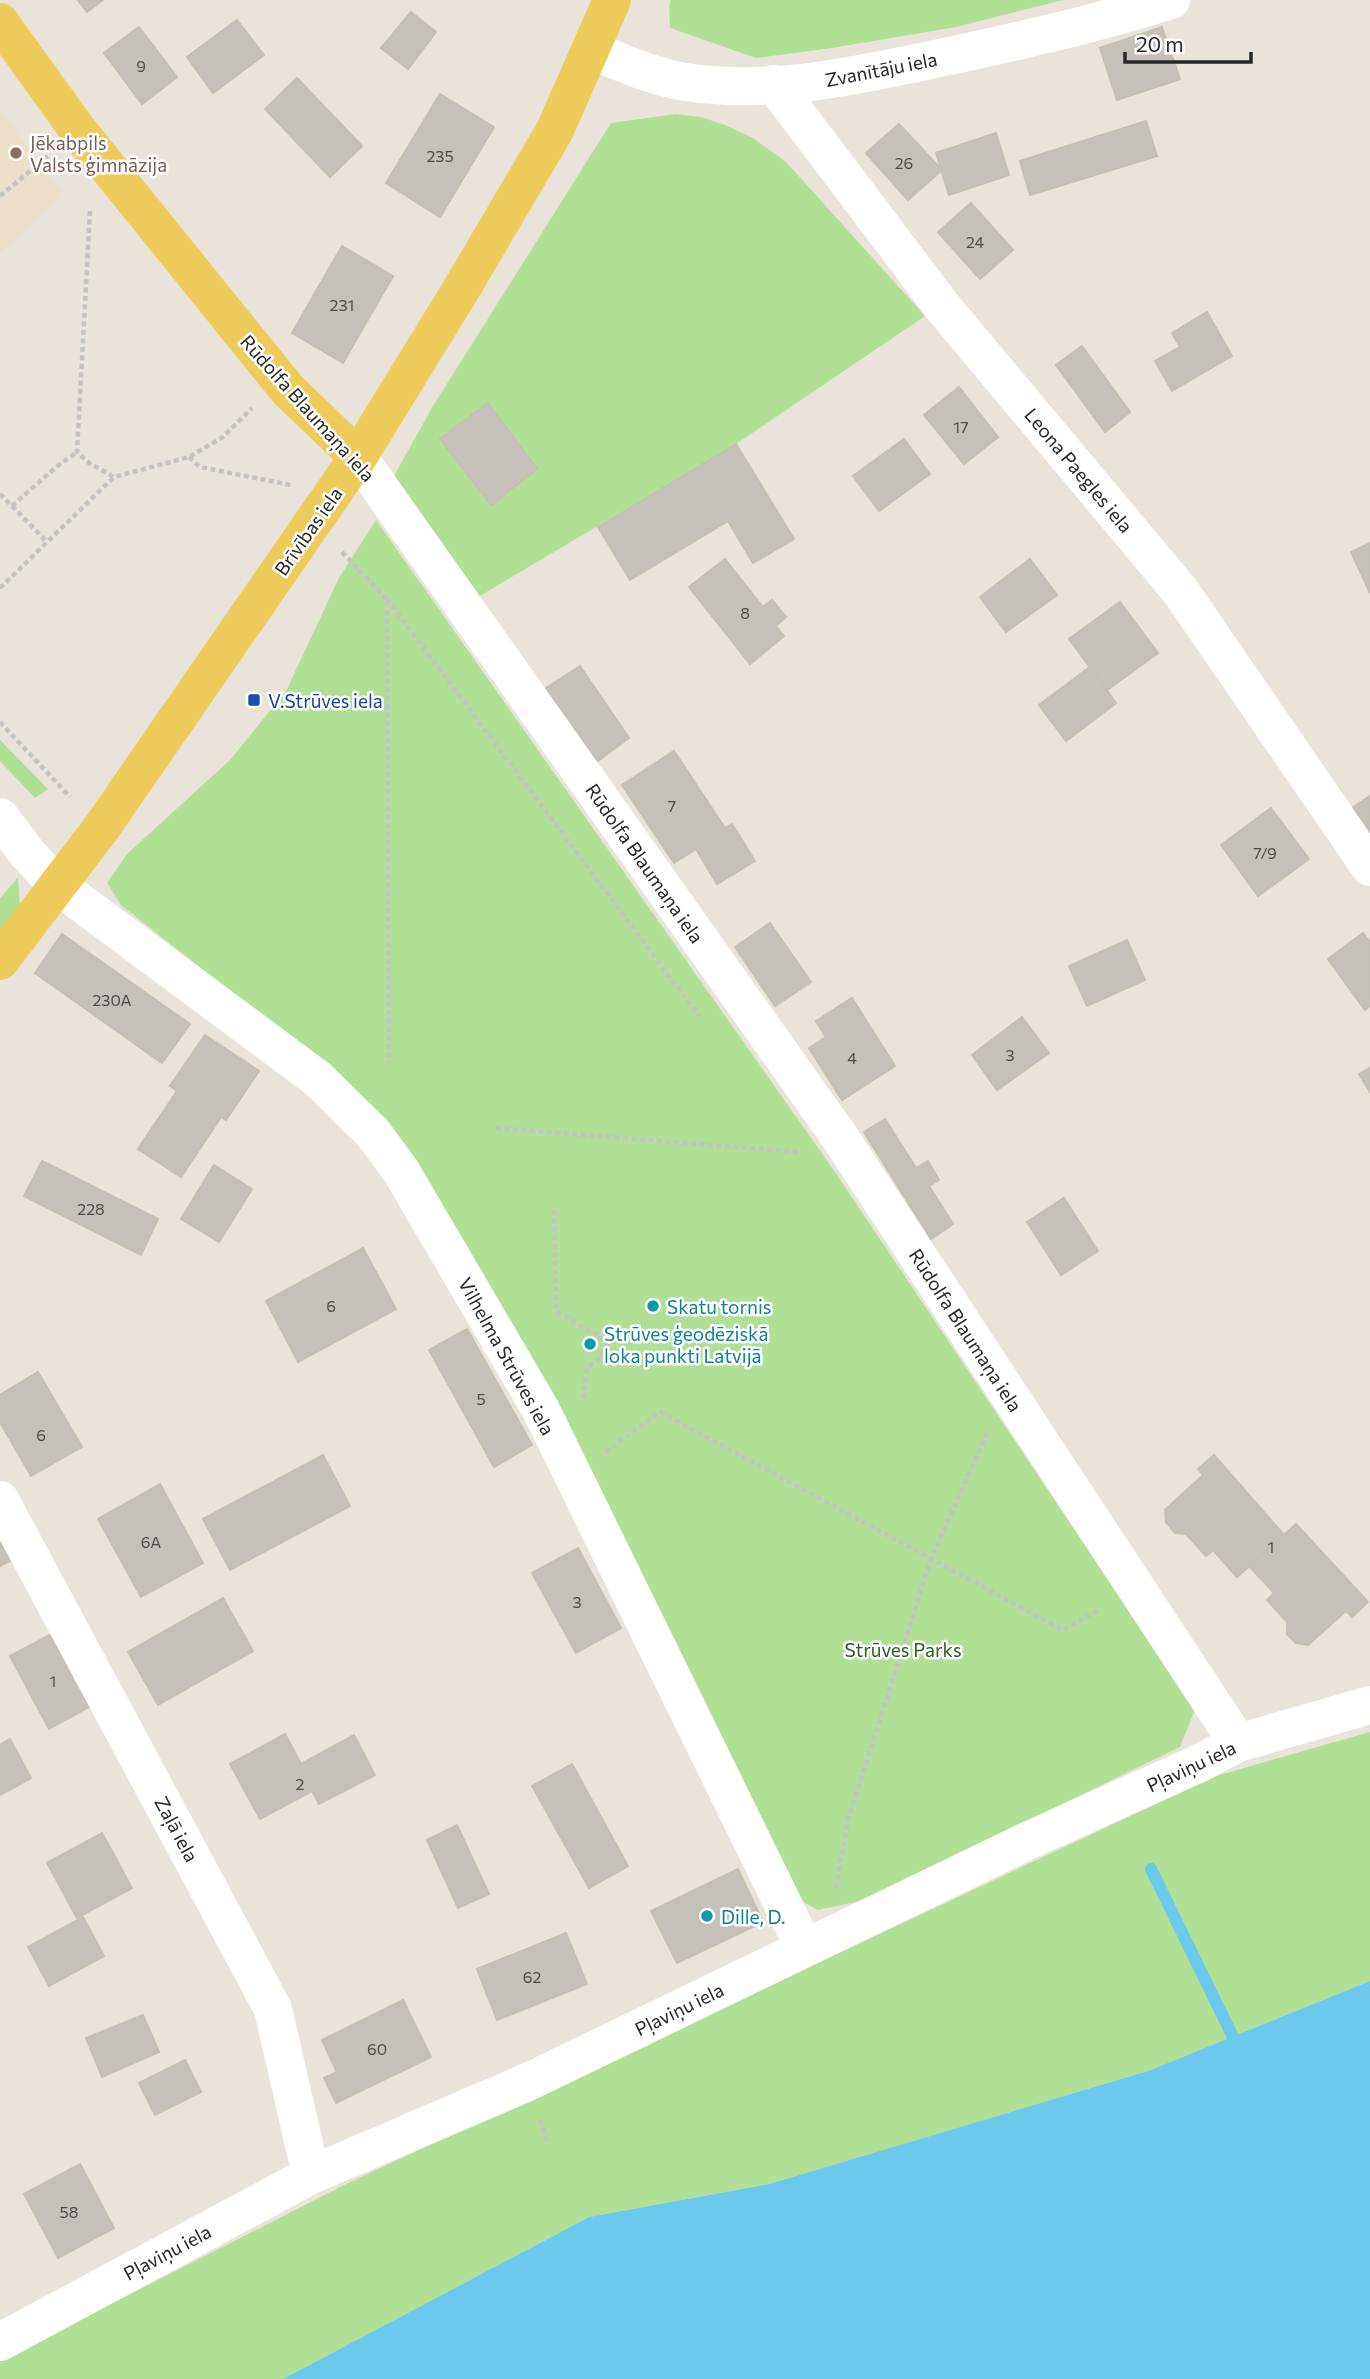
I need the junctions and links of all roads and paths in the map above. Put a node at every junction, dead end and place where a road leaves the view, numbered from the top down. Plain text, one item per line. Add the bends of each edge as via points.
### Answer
1 (612, 0) edge
2 (1171, 0) edge
3 (0, 22) edge
4 (591, 50) junction
5 (774, 84) junction
6 (77, 129) junction
7 (0, 196) edge
8 (90, 204) dead end
9 (256, 405) dead end
10 (77, 453) junction
11 (189, 457) junction
12 (358, 457) junction
13 (114, 477) junction
14 (293, 485) dead end
15 (0, 494) edge
16 (12, 506) junction
17 (47, 542) junction
18 (342, 552) dead end
19 (0, 588) edge
20 (387, 599) junction
21 (0, 722) edge
22 (70, 797) dead end
23 (0, 817) edge
24 (1370, 867) edge
25 (57, 885) junction
26 (0, 961) edge
27 (702, 1019) dead end
28 (389, 1063) dead end
29 (496, 1128) dead end
30 (793, 1141) dead end
31 (554, 1210) dead end
32 (582, 1409) dead end
33 (997, 1439) dead end
34 (572, 1477) junction
35 (0, 1500) edge
36 (931, 1559) junction
37 (1151, 1611) junction
38 (1370, 1705) edge
39 (1238, 1743) junction
40 (838, 1931) junction
41 (804, 1947) junction
42 (311, 2175) junction
43 (0, 2342) edge

1 - 4 main road, Brīvības iela
2 - 5 street, Zvanītāju iela via 1024,40 845,78
3 - 6 main road, Rūdolfa Blaumaņa iela
4 - 5 street, Zvanītāju iela via 653,76 731,87
4 - 12 main road, Brīvības iela via 555,130
5 - 24 street, Leona Paegles iela via 942,305 1181,593
6 - 7 path
6 - 12 main road, Rūdolfa Blaumaņa iela via 288,390
8 - 10 path
9 - 11 path via 223,438
10 - 13 path
10 - 16 path
11 - 13 path
11 - 14 path via 200,467
12 - 25 main road, Brīvības iela
12 - 37 street, Rūdolfa Blaumaņa iela via 841,1139
13 - 17 path
15 - 16 path
16 - 17 path
17 - 19 path
18 - 20 path
20 - 27 path
20 - 28 path
21 - 22 path
23 - 25 street, Vilhelma Strūves iela
25 - 26 main road, Brīvības iela
25 - 34 street, Vilhelma Strūves iela via 318,1079 373,1133 401,1171 541,1410
29 - 30 path via 801,1152
31 - 32 path via 556,1311 600,1334 607,1345 587,1368
33 - 36 path via 989,1428
34 - 36 path via 660,1412
34 - 41 street, Vilhelma Strūves iela
35 - 42 street, Zaļā iela via 273,2009
36 - 37 path via 1063,1630 1109,1603
36 - 40 path via 848,1820 835,1892
37 - 39 street, Rūdolfa Blaumaņa iela
38 - 39 street, Pļaviņu iela
39 - 40 street, Pļaviņu iela
40 - 41 street, Pļaviņu iela
41 - 42 street, Pļaviņu iela via 528,2082
42 - 43 street, Pļaviņu iela

